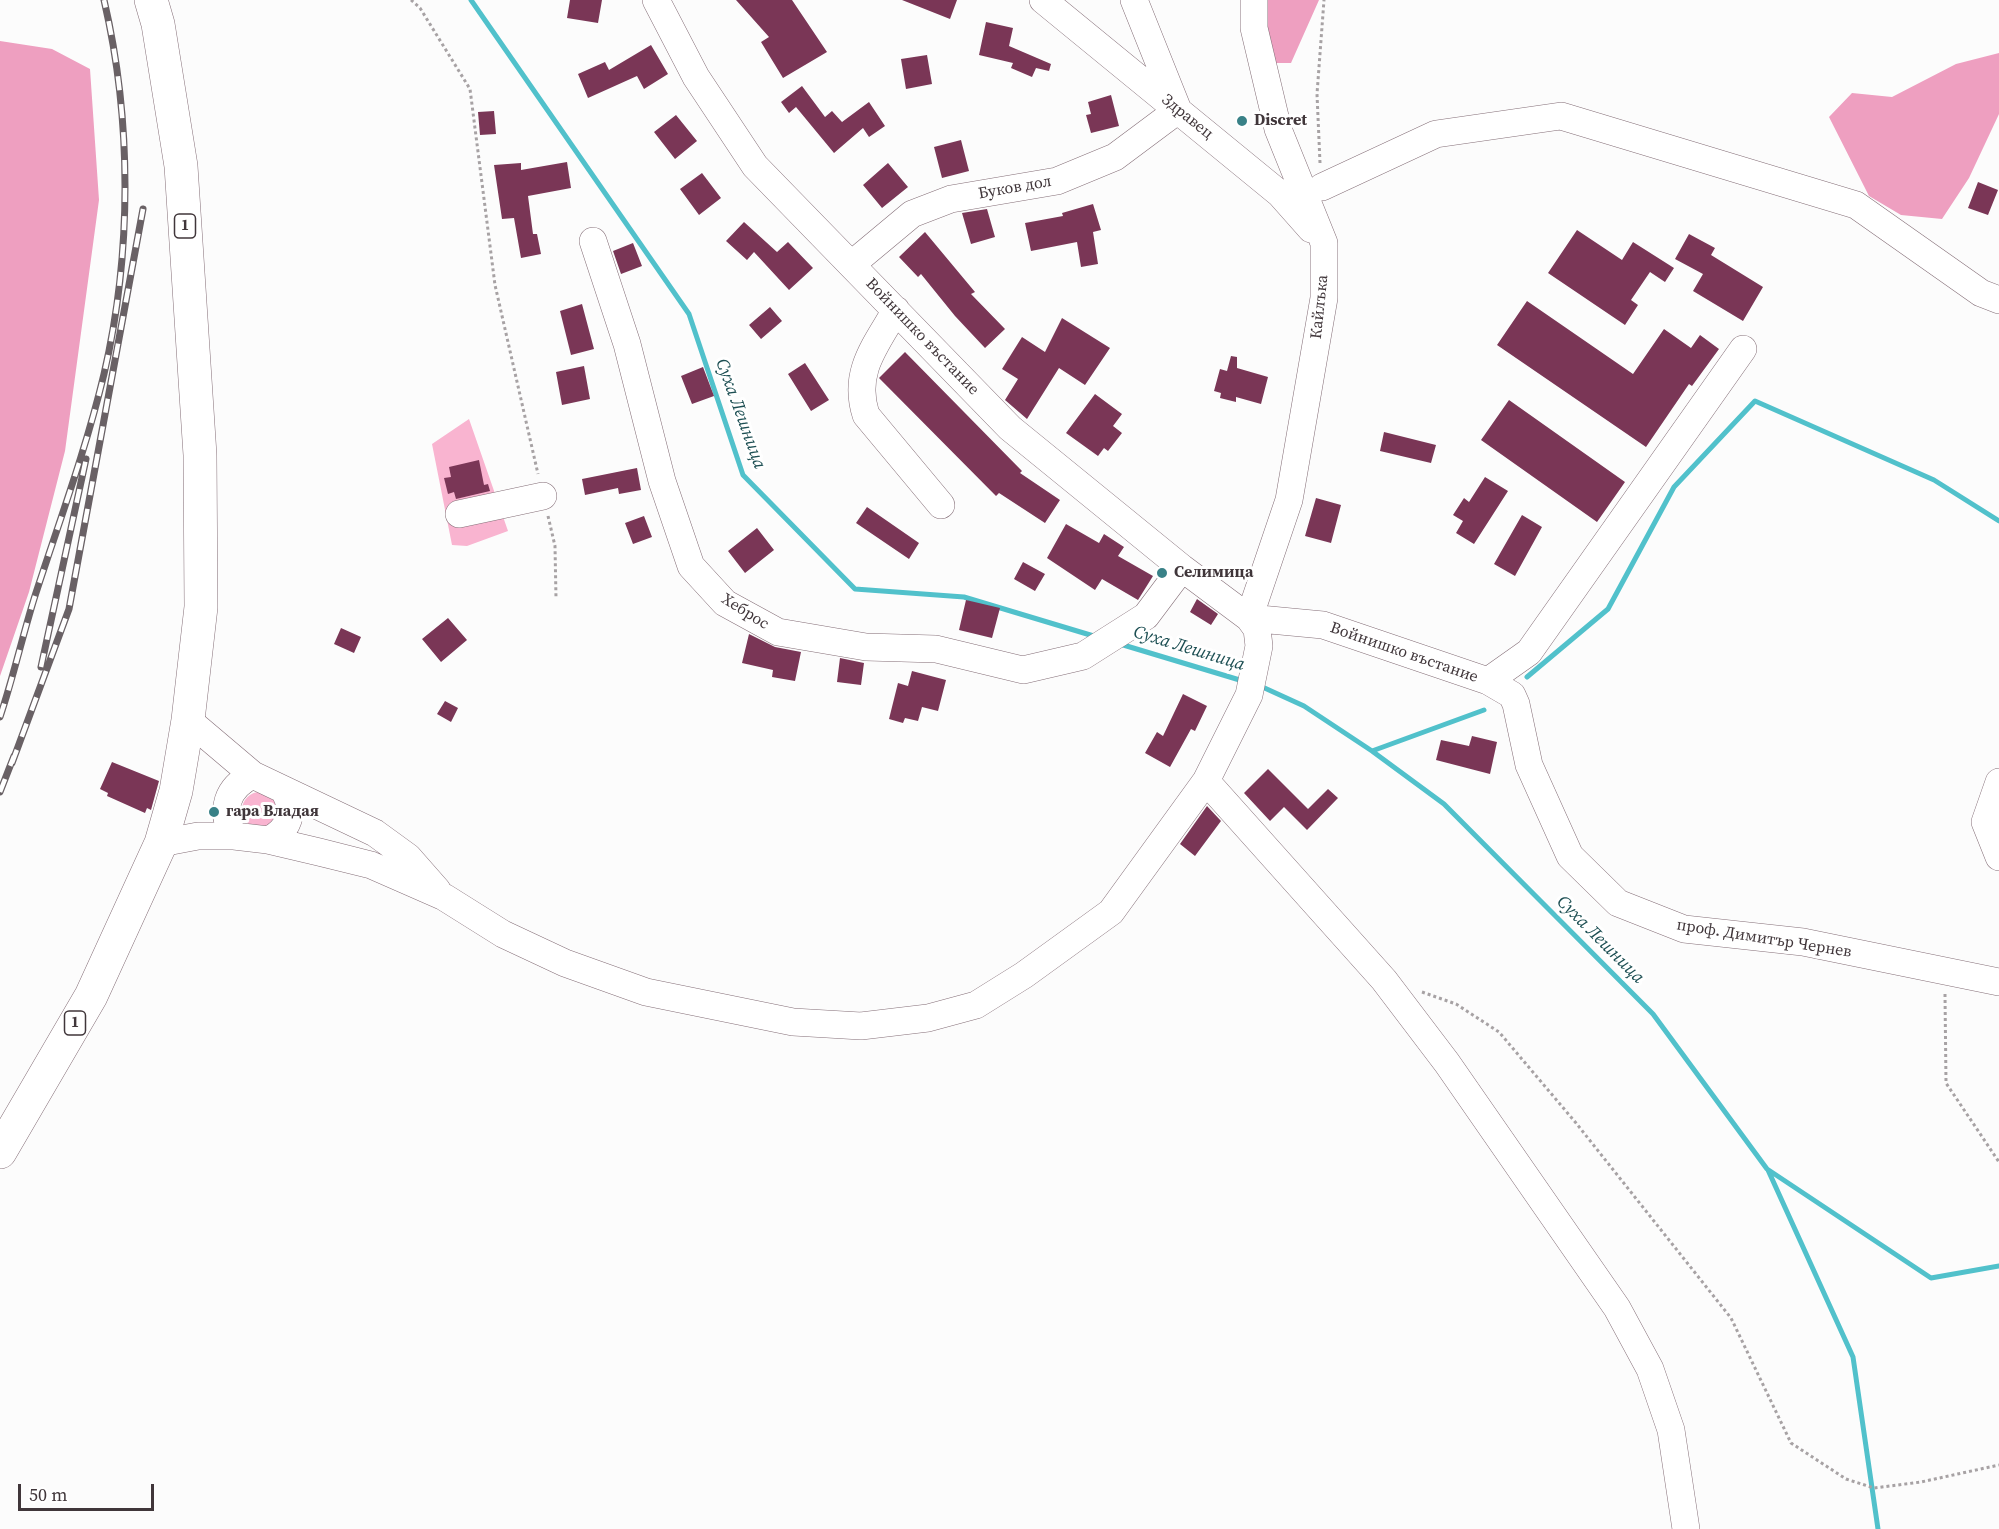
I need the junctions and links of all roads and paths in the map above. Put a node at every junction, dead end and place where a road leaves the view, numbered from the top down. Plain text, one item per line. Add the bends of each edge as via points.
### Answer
1 (151, 0) edge
2 (411, 0) edge
3 (656, 0) edge
4 (1043, 0) edge
5 (1134, 0) edge
6 (1254, 0) edge
7 (1324, 0) edge
8 (1178, 110) junction
9 (1322, 187) joint
10 (593, 241) dead end
11 (1324, 243) junction
12 (852, 264) junction
13 (1999, 300) edge
14 (896, 310) junction
15 (1743, 349) dead end
16 (543, 496) junction
17 (940, 506) dead end
18 (459, 514) dead end
19 (1182, 568) junction
20 (556, 598) dead end
21 (1249, 618) junction
22 (1488, 681) junction
23 (188, 720) junction
24 (254, 775) junction
25 (1206, 781) junction
26 (1999, 782) edge
27 (285, 792) junction
28 (234, 836) junction
29 (268, 840) junction
30 (161, 843) junction
31 (1999, 857) edge
32 (444, 897) junction
33 (1944, 972) junction
34 (1384, 980) junction
35 (1998, 983) edge
36 (0, 1152) edge
37 (1999, 1162) edge
38 (1999, 1466) edge
39 (1686, 1529) edge

1 - 23 highway, 1 via 181,166 200,455 201,607
2 - 16 path via 420,8 470,89 495,285
3 - 12 street, Войнишко въстание via 696,77 755,166
4 - 8 street, Здравец
5 - 8 street
6 - 11 street, Кайлъка via 1254,28 1278,129
7 - 9 path via 1317,94
8 - 11 street, Здравец via 1280,194
8 - 12 street, Буков дол via 1114,157 1057,182 951,199 912,214
9 - 13 street via 1436,134 1561,116 1856,205 1981,293
10 - 19 street, Хеброс via 627,344 662,481 691,566 725,603 778,632 866,647 936,649 1023,670 1083,656 1146,616
11 - 21 street, Кайлъка via 1324,298 1289,500
12 - 14 street, Войнишко въстание
14 - 17 street via 864,366 861,398 866,415
14 - 19 street, Войнишко въстание via 1010,428
15 - 22 street via 1529,652
16 - 18 street
16 - 20 path via 555,546
19 - 21 street, Войнишко въстание
21 - 22 street, Войнишко въстание via 1323,625
21 - 25 street via 1257,629 1259,646 1251,683
22 - 33 street, проф. Димитър Чернев via 1512,695 1529,765 1570,856 1618,903 1684,929 1803,942
23 - 24 street
23 - 30 highway, 1 via 176,791
24 - 27 street
24 - 28 street via 233,789 227,801 225,814
25 - 32 street via 1111,912 976,1005 928,1018 861,1026 793,1022 646,992 565,963 503,934
25 - 34 street
26 - 31 street via 1985,822
27 - 29 street via 291,810 289,821
27 - 32 street via 375,833 408,857
28 - 29 street
28 - 30 street via 198,836
29 - 32 street via 371,865
30 - 36 highway, 1 via 91,996
33 - 35 street, проф. Димитър Чернев
33 - 37 path via 1946,1083
34 - 38 path via 1456,1004 1499,1032 1731,1318 1791,1443 1846,1479 1874,1488
34 - 39 street via 1447,1063 1617,1308 1650,1369 1671,1430

